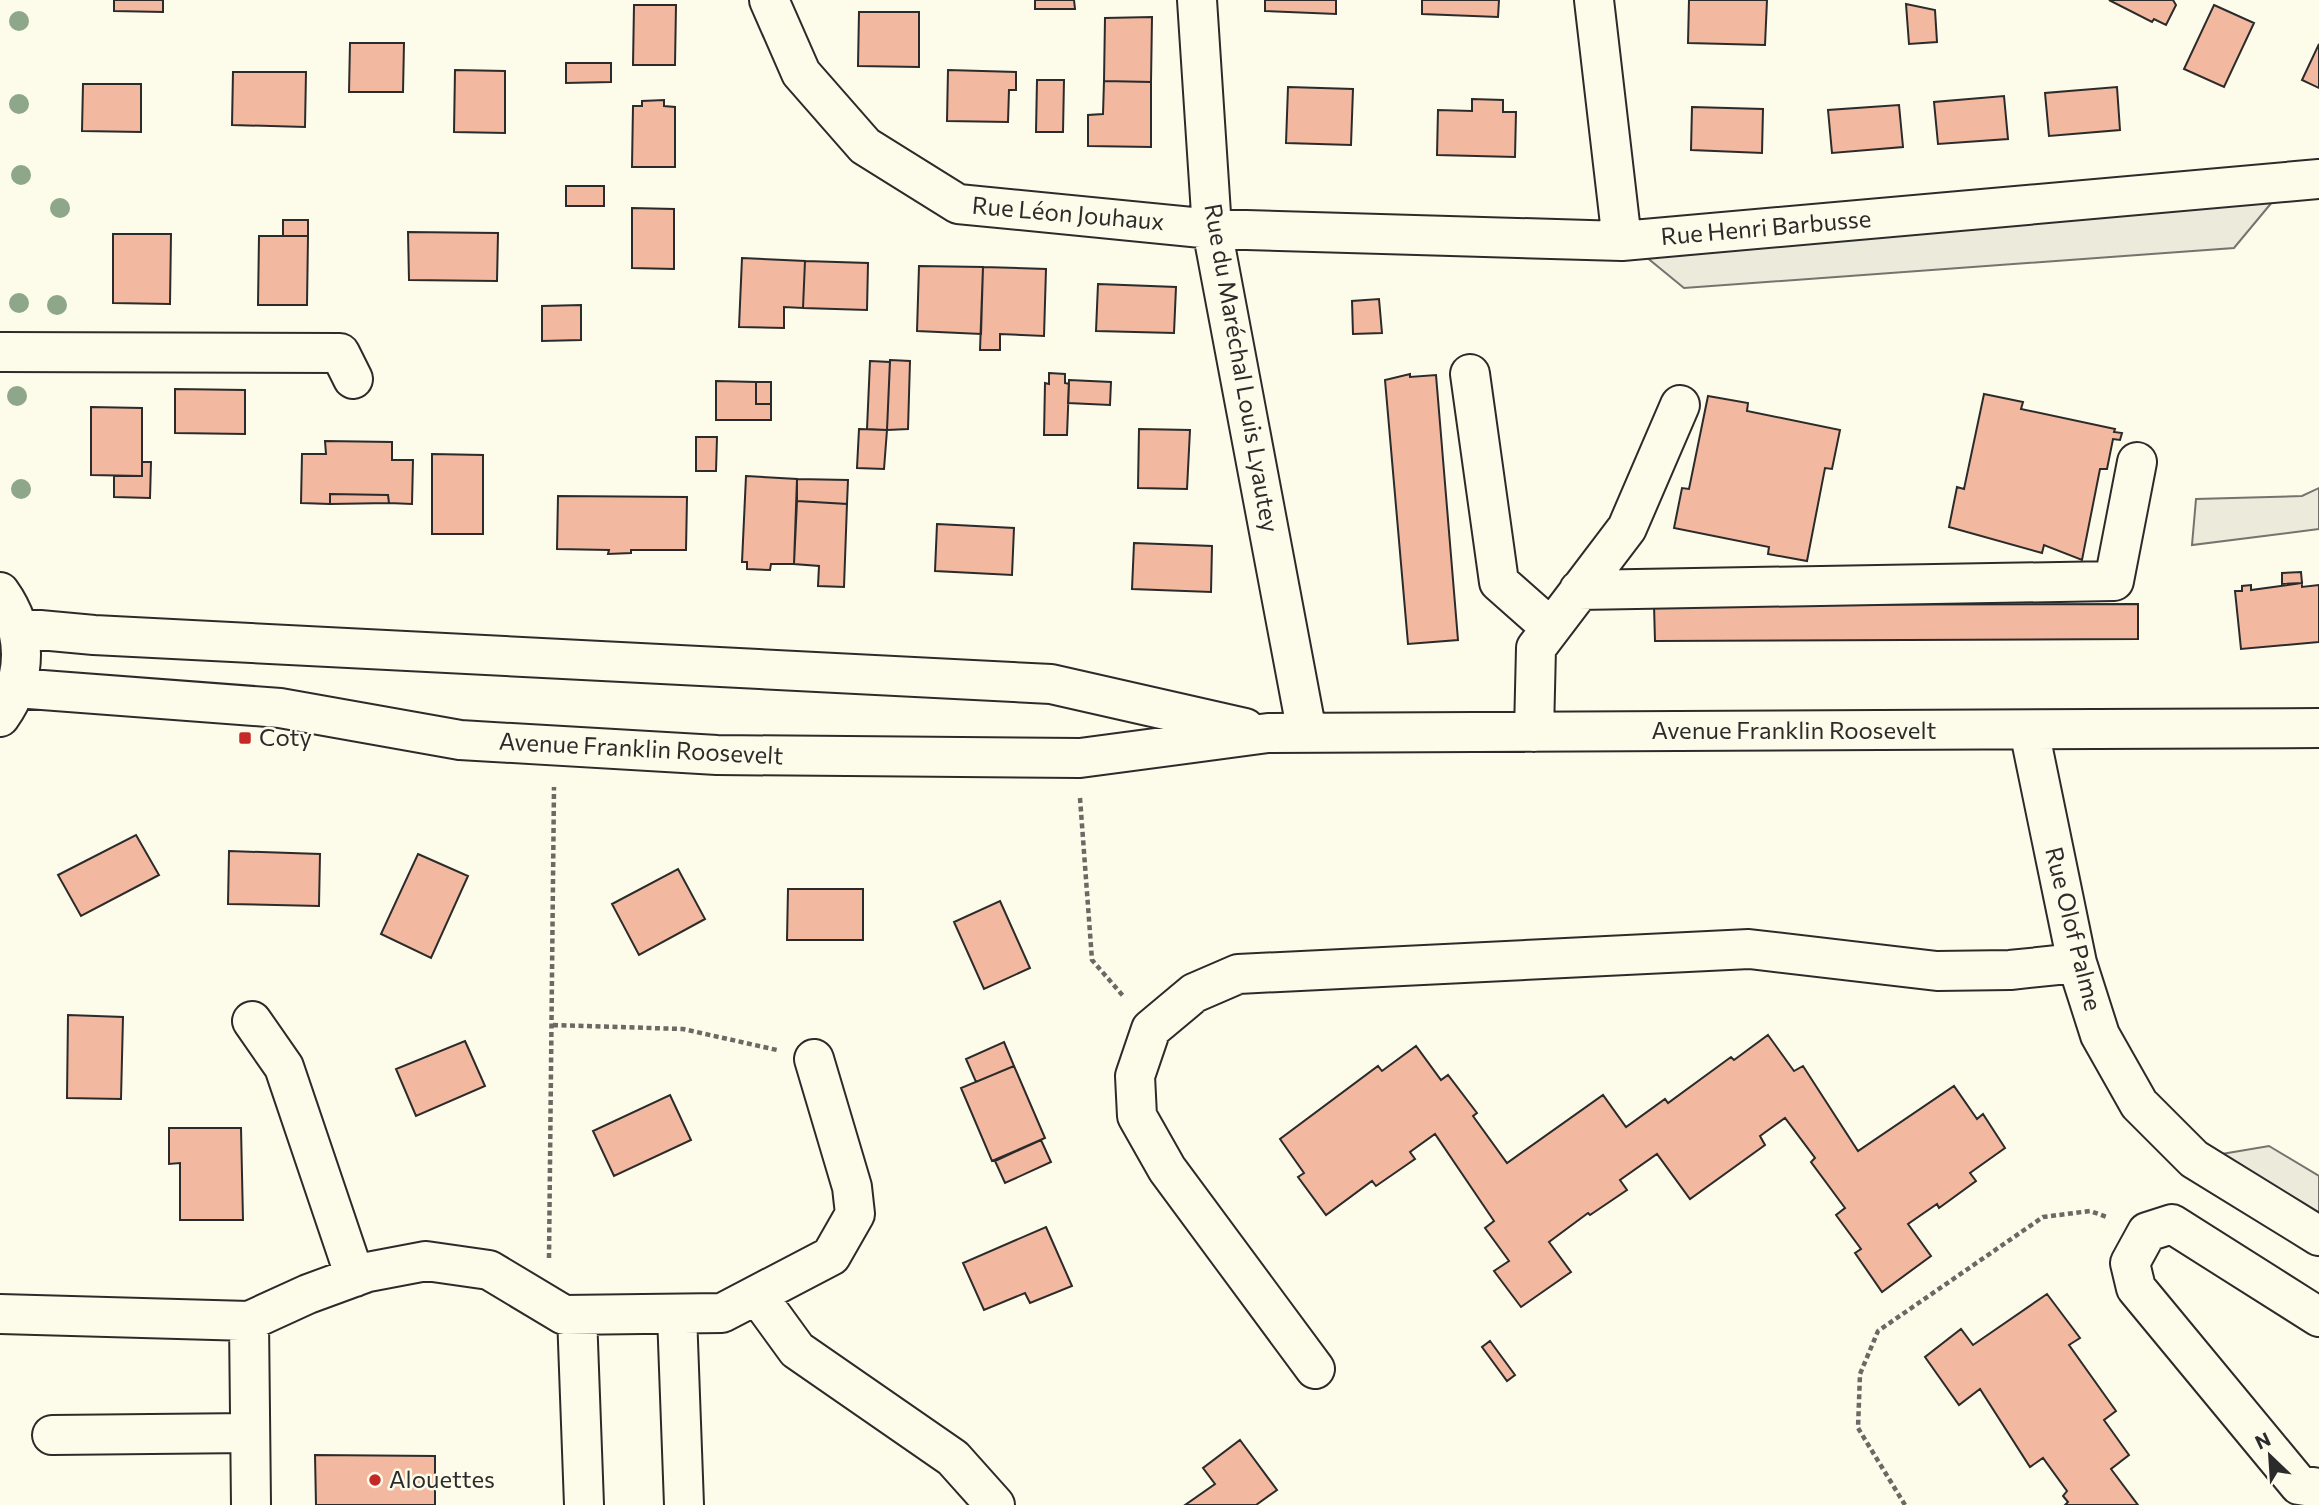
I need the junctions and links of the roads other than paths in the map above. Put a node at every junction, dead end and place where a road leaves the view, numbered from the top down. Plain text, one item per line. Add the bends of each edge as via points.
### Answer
1 (769, 0) edge
2 (1197, 0) edge
3 (1594, 0) edge
4 (2319, 179) edge
5 (1213, 229) junction
6 (1622, 241) junction
7 (0, 352) edge
8 (1470, 374) dead end
9 (353, 379) dead end
10 (1680, 405) dead end
11 (2137, 462) dead end
12 (1579, 590) junction
13 (0, 592) edge
14 (18, 628) junction
15 (1551, 628) junction
16 (8, 703) edge
17 (2319, 728) edge
18 (2029, 730) junction
19 (1534, 732) junction
20 (1268, 733) junction
21 (1307, 733) junction
22 (2077, 963) junction
23 (252, 1021) dead end
24 (814, 1059) road end
25 (2319, 1237) edge
26 (355, 1277) junction
27 (757, 1295) junction
28 (562, 1310) junction
29 (0, 1314) edge
30 (677, 1314) junction
31 (2319, 1317) edge
32 (249, 1321) junction
33 (1315, 1369) dead end
34 (250, 1433) junction
35 (52, 1435) dead end
36 (2319, 1488) edge
37 (251, 1505) edge
38 (583, 1505) edge
39 (684, 1505) edge
40 (995, 1505) edge

1 - 5 street, Rue Léon Jouhaux via 801,73 865,146 958,204
2 - 5 street, Rue du Maréchal Louis Lyautey
3 - 6 street
4 - 6 street, Rue Henri Barbusse
5 - 6 street, Rue Henri Barbusse
5 - 21 street, Rue du Maréchal Louis Lyautey
7 - 9 street via 340,353
8 - 15 street via 1499,582
10 - 12 street via 1627,528
11 - 12 street via 2114,581
12 - 15 street
13 - 14 street
14 - 16 street via 22,658
14 - 20 street, Avenue Franklin Roosevelt via 1051,684
15 - 19 street via 1535,648
16 - 20 street, Avenue Franklin Roosevelt via 280,708 460,740 717,755 1080,758
17 - 18 street, Avenue Franklin Roosevelt
18 - 19 street, Avenue Franklin Roosevelt
18 - 22 street, Rue Olof Palme
19 - 21 street, Avenue Franklin Roosevelt
20 - 21 street, Avenue Franklin Roosevelt
22 - 25 street, Rue Olof Palme via 2101,1035 2138,1104 2194,1159
22 - 33 street via 1937,971 1749,949 1238,974 1194,993 1151,1029 1135,1076 1136,1116 1167,1169
23 - 26 street via 284,1067
24 - 27 street via 852,1187 855,1214 831,1256
26 - 28 street via 426,1261 489,1270
26 - 32 street
27 - 30 street via 722,1313
27 - 40 street via 797,1350 953,1458
28 - 30 street
28 - 38 street
29 - 32 street
30 - 39 street
31 - 36 street via 2172,1224 2147,1231 2130,1263 2136,1288 2300,1485
32 - 34 street
34 - 35 street
34 - 37 street

